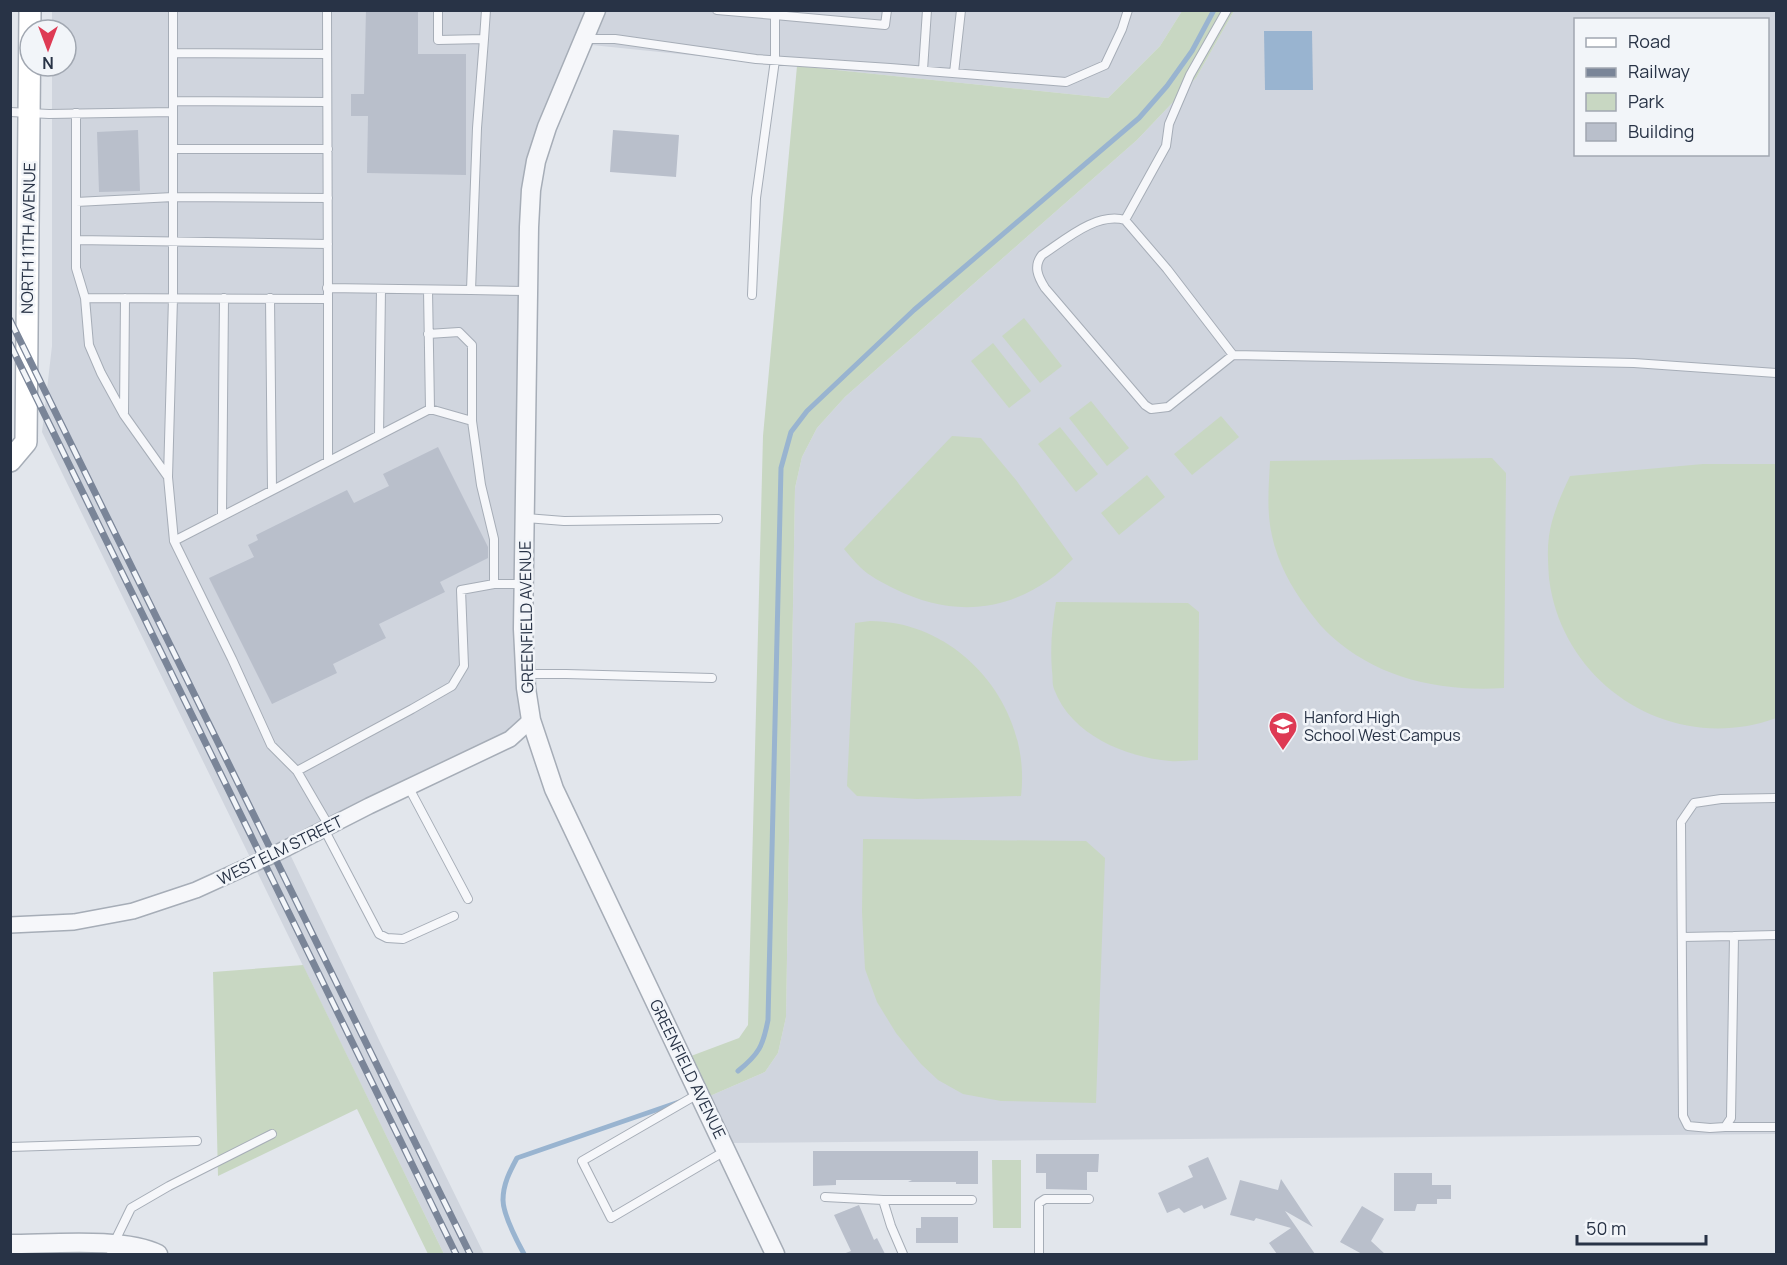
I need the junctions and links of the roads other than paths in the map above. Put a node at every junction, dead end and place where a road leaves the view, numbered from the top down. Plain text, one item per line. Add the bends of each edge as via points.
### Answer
1 (30, 10) edge
2 (173, 10) edge
3 (327, 10) edge
4 (438, 10) edge
5 (486, 10) edge
6 (596, 10) edge
7 (717, 10) edge
8 (887, 10) edge
9 (927, 10) edge
10 (961, 10) edge
11 (1128, 10) edge
12 (1227, 10) edge
13 (775, 15) junction
14 (484, 39) junction
15 (584, 39) junction
16 (173, 53) junction
17 (327, 54) junction
18 (775, 60) junction
19 (923, 70) junction
20 (954, 73) junction
21 (173, 101) junction
22 (327, 102) junction
23 (20, 112) edge
24 (76, 112) junction
25 (173, 112) junction
26 (173, 149) junction
27 (328, 149) junction
28 (173, 197) junction
29 (328, 198) junction
30 (76, 202) junction
31 (1125, 220) junction
32 (76, 240) junction
33 (173, 241) junction
34 (328, 244) junction
35 (327, 288) junction
36 (381, 289) junction
37 (428, 290) junction
38 (471, 290) junction
39 (528, 291) junction
40 (752, 295) dead end
41 (85, 298) junction
42 (125, 298) junction
43 (173, 298) junction
44 (224, 298) junction
45 (270, 298) junction
46 (328, 299) junction
47 (428, 334) junction
48 (1233, 355) junction
49 (1776, 373) edge
50 (430, 409) junction
51 (124, 415) junction
52 (472, 421) junction
53 (379, 435) junction
54 (10, 461) edge
55 (328, 461) junction
56 (168, 477) junction
57 (272, 490) junction
58 (222, 514) junction
59 (525, 518) junction
60 (718, 519) dead end
61 (174, 541) junction
62 (494, 584) junction
63 (524, 584) junction
64 (525, 674) junction
65 (712, 678) dead end
66 (531, 720) junction
67 (297, 771) junction
68 (409, 788) junction
69 (1776, 798) edge
70 (327, 828) junction
71 (468, 899) dead end
72 (454, 916) dead end
73 (10, 925) edge
74 (1776, 935) edge
75 (1734, 936) junction
76 (1682, 937) junction
77 (700, 1093) junction
78 (1725, 1127) junction
79 (1776, 1127) edge
80 (272, 1134) dead end
81 (197, 1142) dead end
82 (10, 1148) edge
83 (727, 1151) junction
84 (825, 1197) dead end
85 (1089, 1199) dead end
86 (883, 1200) junction
87 (972, 1200) dead end
88 (10, 1244) edge
89 (112, 1250) edge
90 (158, 1254) edge
91 (775, 1254) edge
92 (903, 1254) edge
93 (1039, 1254) edge

1 - 23 main road, NORTH 11TH AVENUE
2 - 16 lane
3 - 17 lane
4 - 14 lane via 438,40
5 - 14 lane
6 - 15 street, GREENFIELD AVENUE
7 - 13 lane
8 - 13 lane via 885,25
9 - 19 lane
10 - 20 lane
11 - 20 lane via 1105,65 1066,82
12 - 31 lane via 1190,75 1168,124 1166,146
13 - 18 lane
14 - 38 lane
15 - 18 lane via 615,39
15 - 39 street, GREENFIELD AVENUE via 536,161 531,190
16 - 17 lane
16 - 21 lane
17 - 22 lane
18 - 19 lane
18 - 40 lane via 756,198
19 - 20 lane
21 - 22 lane
21 - 25 lane
22 - 27 lane
23 - 24 lane
23 - 54 main road, NORTH 11TH AVENUE via 26,442
24 - 25 lane
24 - 30 lane
25 - 26 lane
26 - 27 lane
26 - 28 lane
27 - 29 lane
28 - 29 lane
28 - 30 lane
28 - 33 lane
29 - 34 lane
30 - 32 lane
31 - 48 lane
31 - 48 lane via 1113,218 1088,226 1042,255 1037,268 1046,288 1151,409 1168,407
32 - 33 lane
32 - 41 lane via 76,268
33 - 34 lane
33 - 43 lane
34 - 35 lane
35 - 36 lane
35 - 46 lane
36 - 37 lane
36 - 53 lane
37 - 38 lane
37 - 47 lane
38 - 39 lane
39 - 59 street, GREENFIELD AVENUE
41 - 42 lane
41 - 51 lane via 89,345
42 - 43 lane
42 - 51 lane
43 - 44 lane
43 - 56 lane
44 - 45 lane
44 - 58 lane
45 - 46 lane
45 - 57 lane
46 - 55 lane
47 - 50 lane
47 - 52 lane via 459,332 472,345
48 - 49 lane via 1635,363
50 - 52 lane
50 - 53 lane
51 - 56 lane
52 - 62 lane via 494,539
53 - 55 lane
55 - 57 lane
56 - 61 lane
57 - 58 lane
58 - 61 lane
59 - 60 lane
59 - 63 street, GREENFIELD AVENUE
61 - 67 lane via 271,745
62 - 63 lane
62 - 67 lane via 461,590 464,666 452,686
63 - 64 street, GREENFIELD AVENUE
64 - 65 lane
64 - 66 street, GREENFIELD AVENUE
66 - 68 street, WEST ELM STREET via 510,739
66 - 77 street, GREENFIELD AVENUE via 554,789
67 - 70 lane
68 - 70 street, WEST ELM STREET
68 - 71 lane
69 - 76 lane via 1694,803 1681,822
70 - 72 lane via 379,934 403,939
70 - 73 street, WEST ELM STREET via 196,890 154,905 74,922
74 - 75 lane
75 - 76 lane
75 - 78 lane via 1731,1118
76 - 78 lane via 1683,1116 1688,1126
77 - 83 street, GREENFIELD AVENUE
77 - 83 lane via 582,1161 611,1218
78 - 79 lane
80 - 89 lane via 131,1208
81 - 82 lane
83 - 91 street, GREENFIELD AVENUE
84 - 86 lane
85 - 93 lane via 1045,1199 1039,1203
86 - 87 lane
86 - 92 lane
88 - 89 street via 85,1243
89 - 90 street via 150,1250

